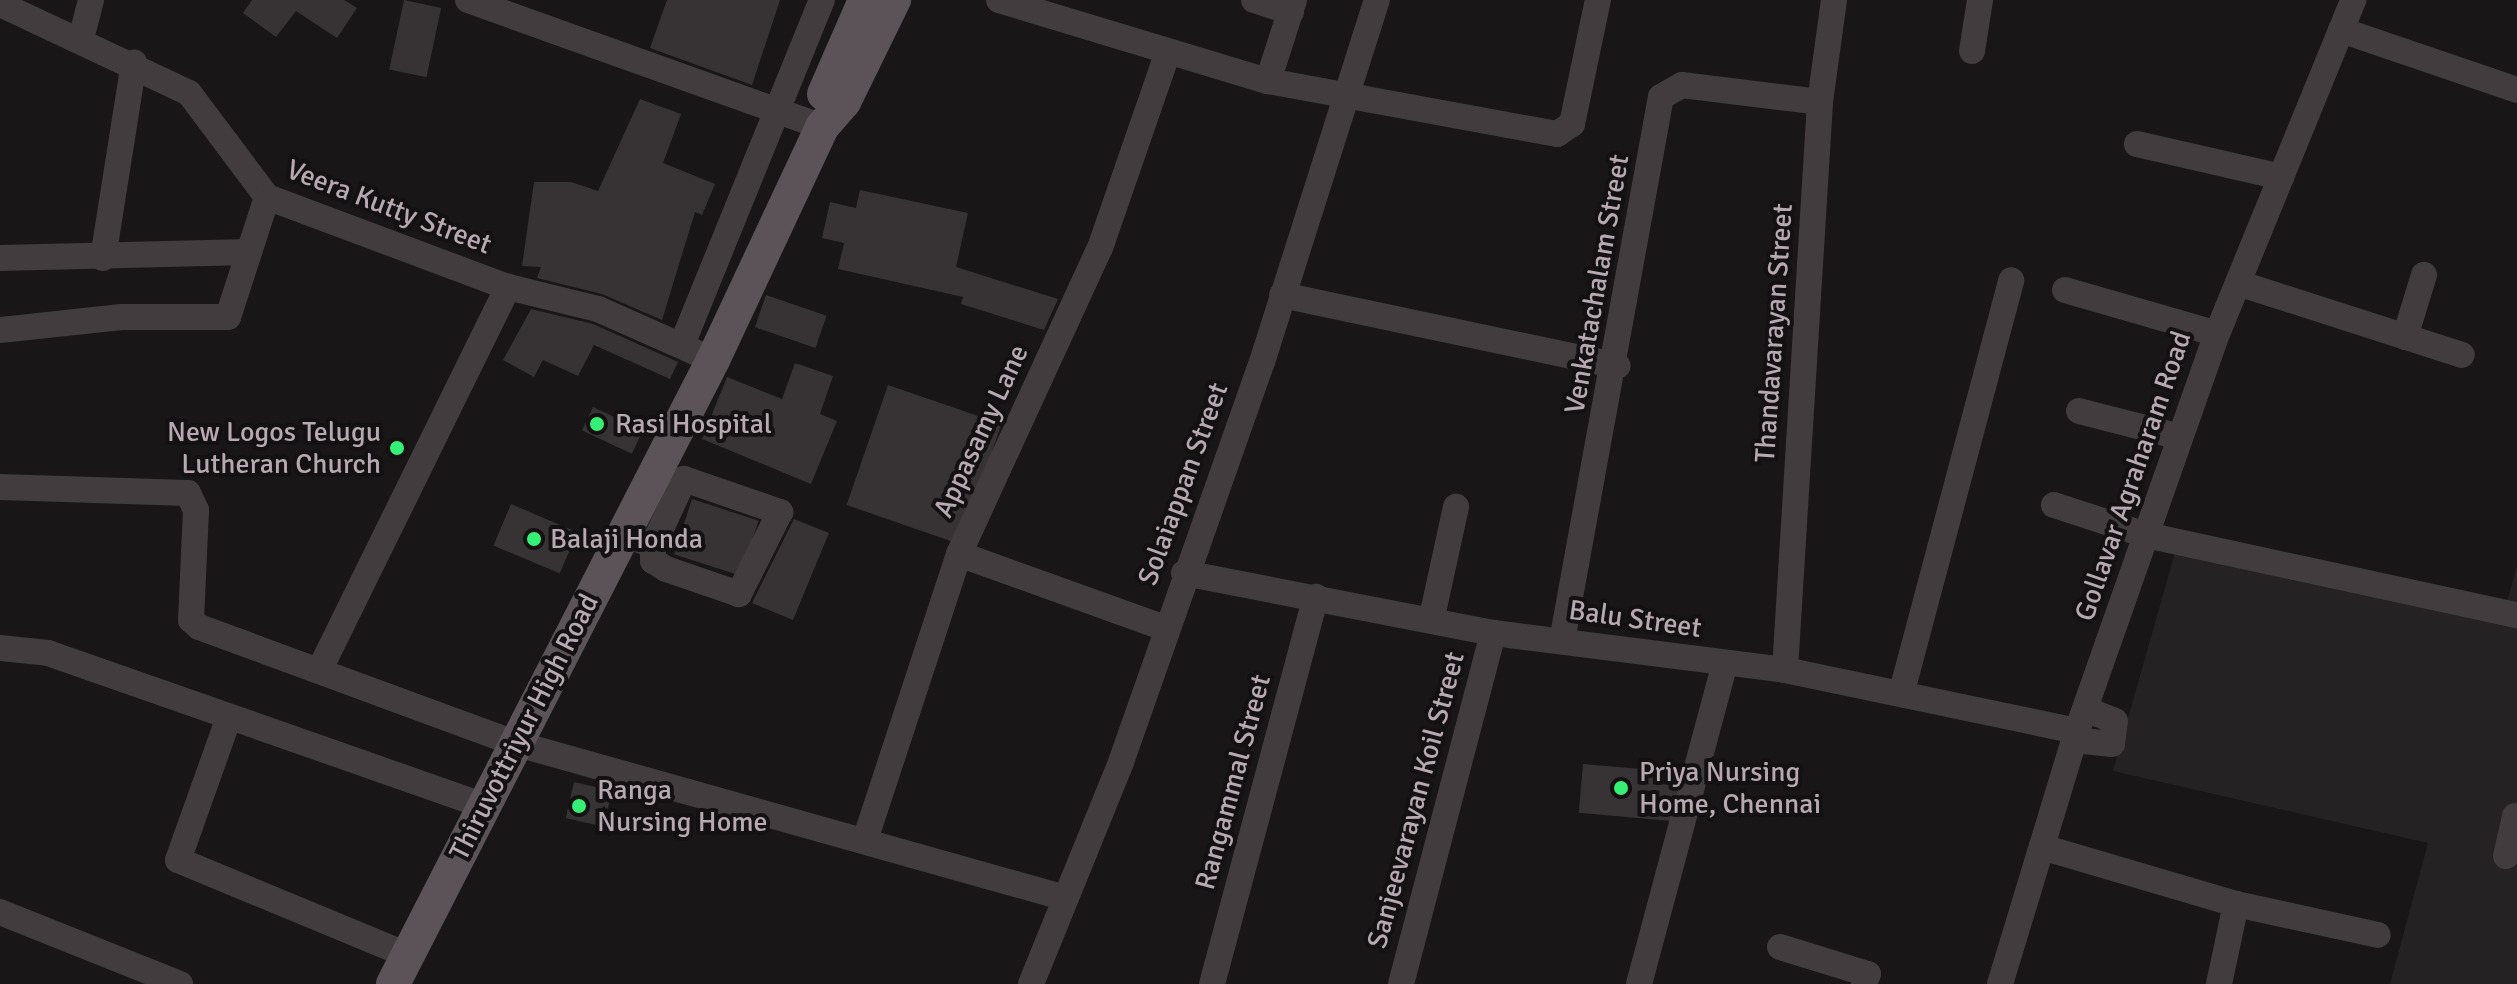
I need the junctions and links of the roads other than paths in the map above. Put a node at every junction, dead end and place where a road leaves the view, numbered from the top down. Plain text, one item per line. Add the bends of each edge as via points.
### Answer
1 (91, 0) edge
2 (468, 0) edge
3 (822, 0) edge
4 (865, 0) edge
5 (894, 0) edge
6 (999, 0) edge
7 (1254, 0) edge
8 (1377, 0) edge
9 (1598, 0) edge
10 (1834, 0) edge
11 (1980, 0) edge
12 (2353, 0) edge
13 (1293, 6) edge
14 (2, 8) edge
15 (2341, 30) junction
16 (81, 39) junction
17 (1972, 51) dead end
18 (1168, 52) junction
19 (134, 62) junction
20 (1268, 81) junction
21 (1347, 90) junction
22 (2517, 90) edge
23 (1820, 102) junction
24 (777, 113) junction
25 (822, 127) junction
26 (2137, 144) dead end
27 (2281, 177) junction
28 (267, 197) junction
29 (249, 252) junction
30 (0, 258) edge
31 (103, 258) junction
32 (2424, 275) dead end
33 (2011, 280) dead end
34 (2238, 283) junction
35 (508, 287) junction
36 (2065, 290) dead end
37 (1282, 295) junction
38 (0, 330) edge
39 (2217, 334) junction
40 (2405, 337) junction
41 (683, 342) junction
42 (2462, 355) dead end
43 (713, 360) junction
44 (1618, 366) junction
45 (2079, 411) dead end
46 (2180, 437) junction
47 (671, 472) junction
48 (0, 487) edge
49 (2054, 505) dead end
50 (1456, 507) dead end
51 (2146, 535) junction
52 (638, 539) junction
53 (959, 554) junction
54 (1184, 573) junction
55 (1316, 597) junction
56 (2517, 615) edge
57 (1432, 617) junction
58 (1164, 628) junction
59 (1493, 633) junction
60 (1562, 641) junction
61 (0, 648) edge
62 (1725, 663) junction
63 (321, 667) junction
64 (1785, 670) junction
65 (1902, 691) junction
66 (229, 717) junction
67 (2079, 727) junction
68 (514, 743) junction
69 (484, 806) junction
70 (2516, 813) edge
71 (865, 840) junction
72 (2042, 847) junction
73 (2506, 856) dead end
74 (1062, 897) junction
75 (2236, 904) junction
76 (0, 912) edge
77 (2378, 935) dead end
78 (1780, 947) dead end
79 (400, 970) edge
80 (180, 984) edge
81 (1031, 984) edge
82 (1212, 984) edge
83 (1401, 984) edge
84 (1639, 984) edge
85 (1864, 984) edge
86 (2000, 984) edge
87 (2219, 984) edge

1 - 16 street
2 - 24 street
3 - 24 street
4 - 25 main road via 825,92
5 - 25 main road, Thiruvottriyur High Road via 844,102
6 - 18 street
7 - 13 street
8 - 21 street, Solaiappan Street
9 - 21 street via 1567,131
10 - 23 street, Thandavarayan Street
11 - 17 street
12 - 15 street, Gollavar Agraharam Road
13 - 20 street
14 - 16 street, Veera Kutty Street
15 - 22 street
15 - 27 street, Gollavar Agraharam Road
16 - 19 street, Veera Kutty Street
18 - 20 street
18 - 53 street, Appasamy Lane via 1100,248
19 - 28 street, Veera Kutty Street via 205,107
19 - 31 street
20 - 21 street
21 - 37 street, Solaiappan Street
23 - 44 street, Venkatachalam Street via 1682,85 1661,97
23 - 64 street, Thandavarayan Street
24 - 25 street
24 - 41 street
25 - 43 main road, Thiruvottriyur High Road
26 - 27 street
27 - 34 street, Gollavar Agraharam Road
28 - 29 street
28 - 35 street, Veera Kutty Street
29 - 31 street
29 - 38 street via 228,317 121,317
30 - 31 street
32 - 40 street
33 - 65 street
34 - 39 street, Gollavar Agraharam Road
34 - 40 street
35 - 41 street, Veera Kutty Street via 598,309
35 - 63 street
36 - 39 street
37 - 44 street
37 - 54 street, Solaiappan Street
39 - 46 street, Gollavar Agraharam Road
40 - 42 street
41 - 43 street, Veera Kutty Street
43 - 47 main road, Thiruvottriyur High Road
44 - 60 street, Venkatachalam Street
45 - 46 street
46 - 51 street, Gollavar Agraharam Road
47 - 52 main road, Thiruvottriyur High Road
47 - 52 street via 780,512 749,584 739,594 666,569 653,561
48 - 63 street via 188,493 196,510 191,620
49 - 51 street
50 - 57 street
51 - 56 street
51 - 67 street, Gollavar Agraharam Road
52 - 68 main road, Thiruvottriyur High Road
53 - 58 street
53 - 71 street, Appasamy Lane
54 - 55 street, Balu Street
54 - 58 street, Solaiappan Street
55 - 57 street, Balu Street
55 - 82 street, Rangammal Street
57 - 59 street, Balu Street
58 - 74 street, Solaiappan Street via 1121,762
59 - 60 street, Balu Street
59 - 83 street, Sanjeevarayan Koil Street
60 - 62 street, Balu Street
61 - 66 street via 48,653
62 - 64 street, Balu Street
62 - 84 street
63 - 68 street
64 - 65 street, Balu Street
65 - 67 street, Balu Street
66 - 69 street
66 - 79 street via 178,860
67 - 72 street, Gollavar Agraharam Road
68 - 69 main road, Thiruvottriyur High Road
68 - 71 street
69 - 79 main road, Thiruvottriyur High Road
70 - 73 street
71 - 74 street
72 - 75 street
72 - 86 street, Gollavar Agraharam Road
74 - 81 street, Solaiappan Street
75 - 77 street
75 - 87 street
76 - 80 street
78 - 85 street via 1868,974

